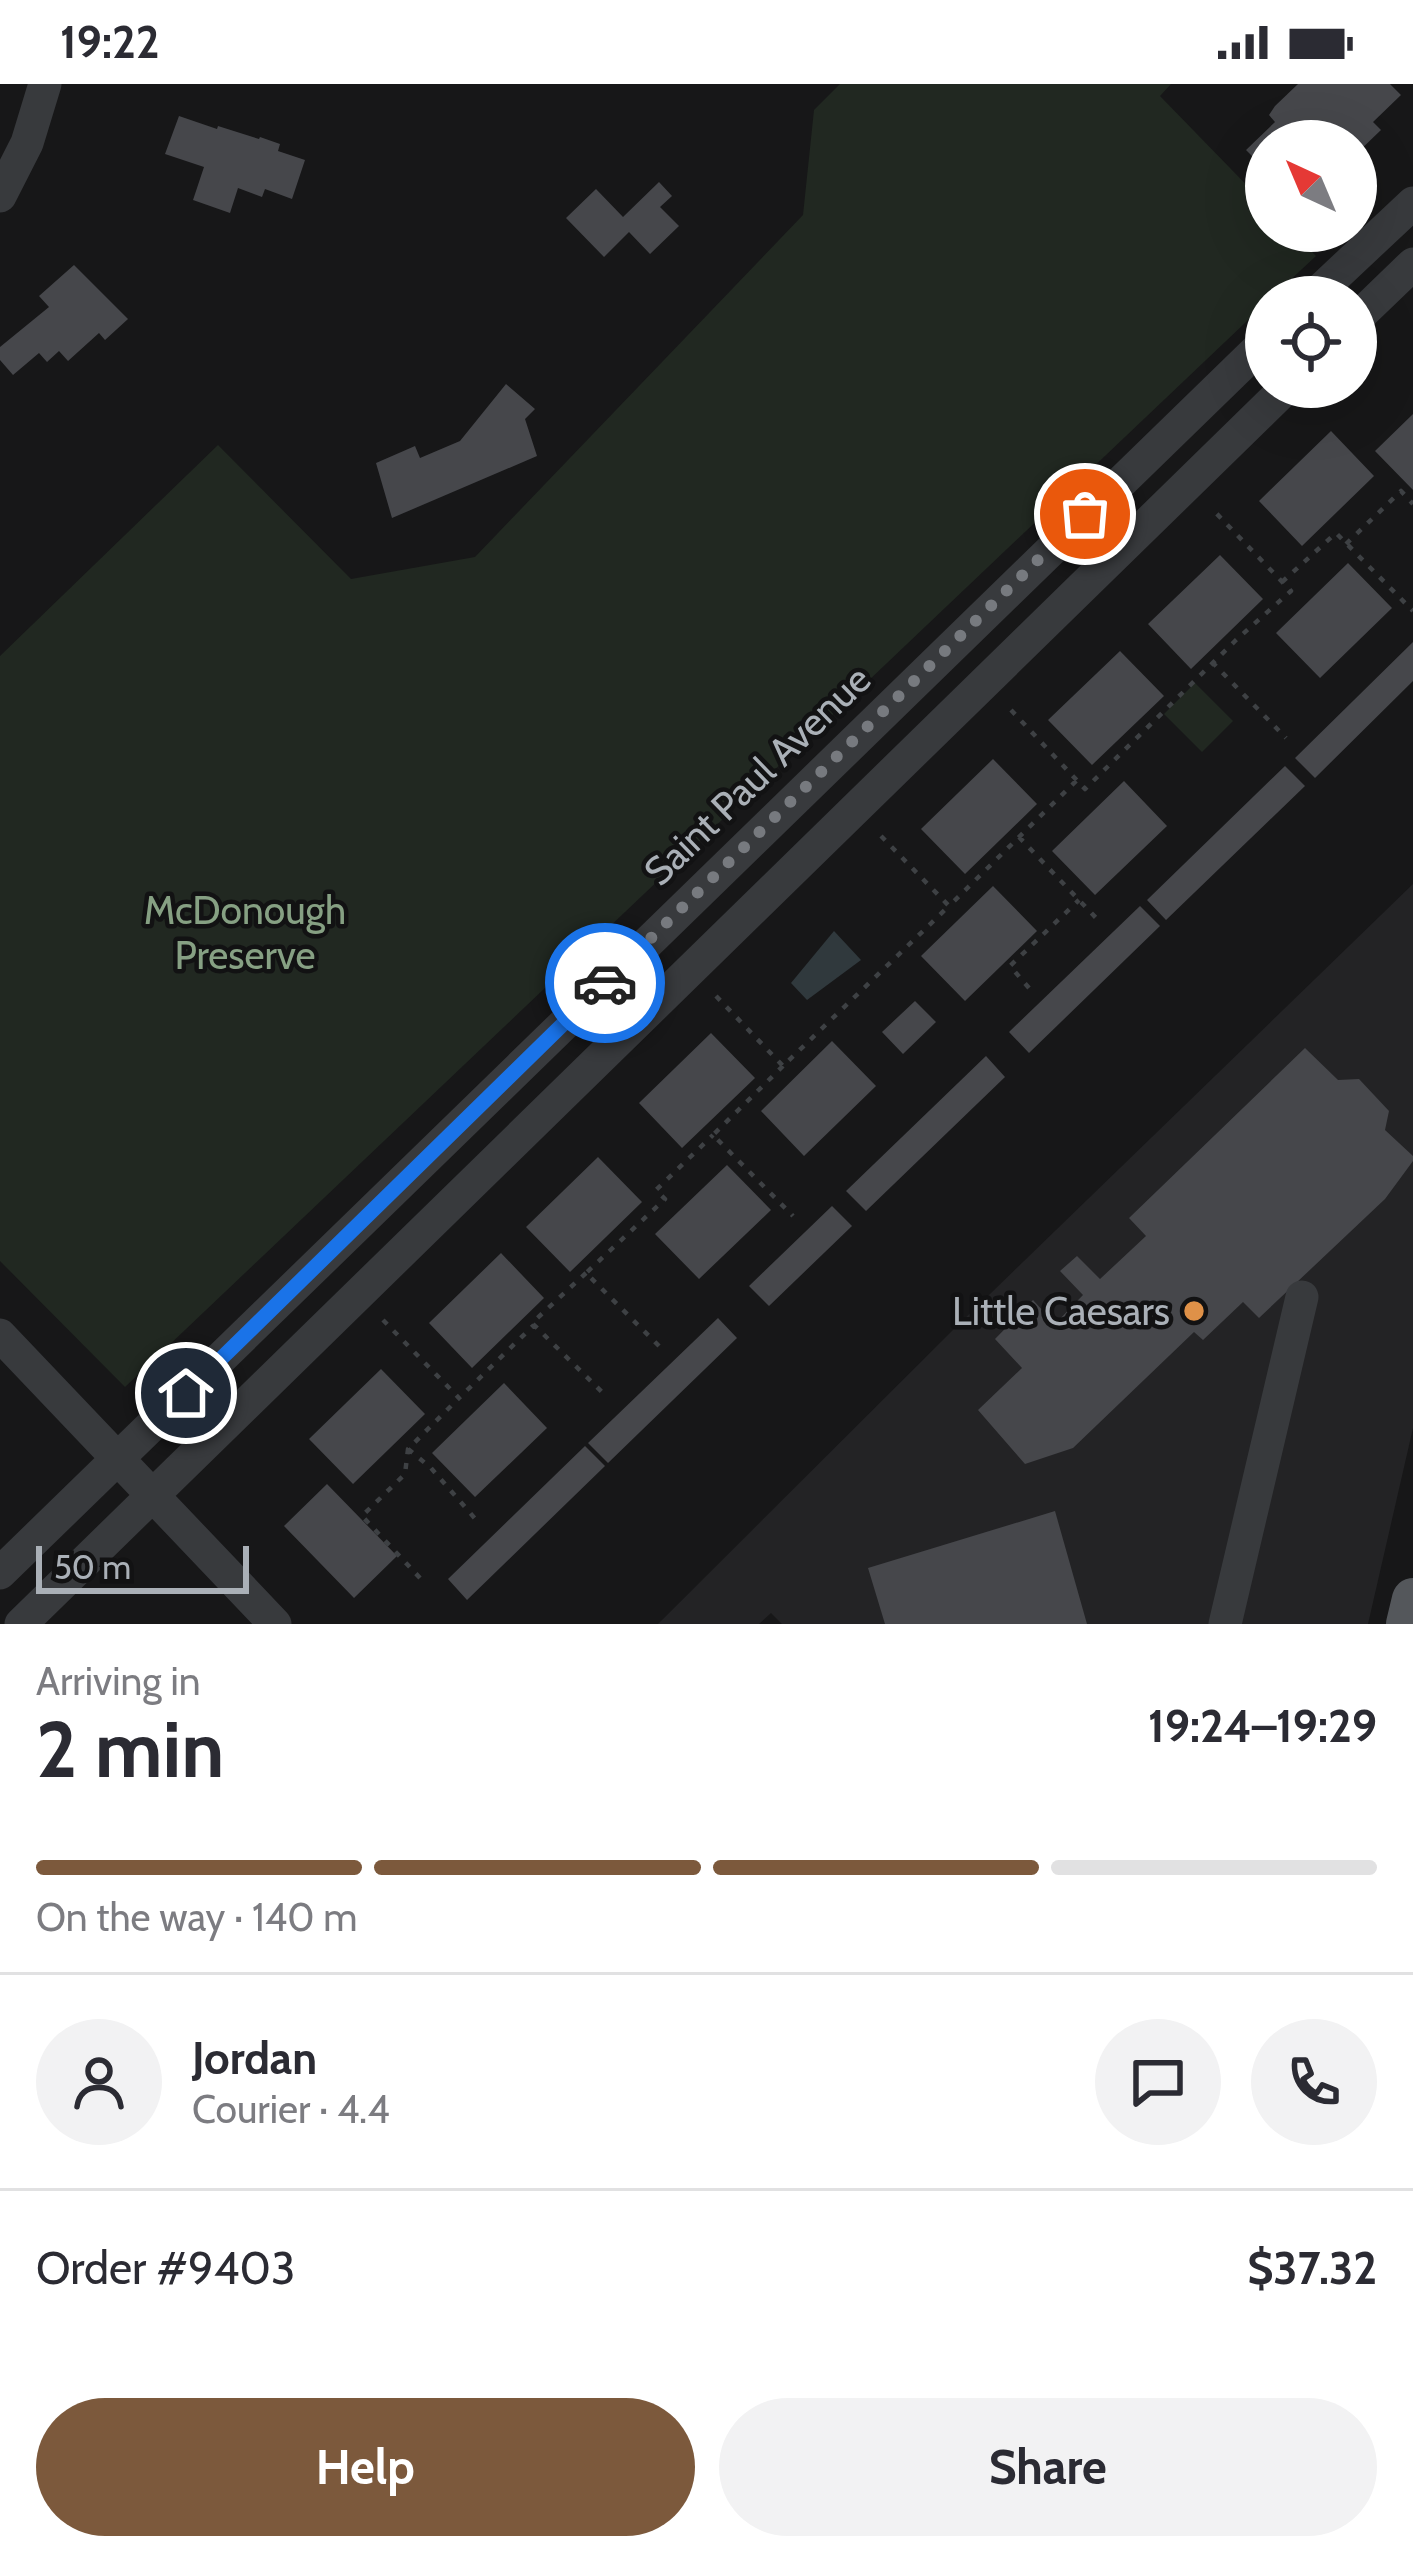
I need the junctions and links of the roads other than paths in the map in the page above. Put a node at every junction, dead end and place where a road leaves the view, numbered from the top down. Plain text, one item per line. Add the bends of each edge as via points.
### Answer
1 (46, 84) edge
2 (0, 196) edge
3 (1413, 203) edge
4 (1379, 236) junction
5 (1411, 266) edge
6 (1336, 276) edge
7 (1377, 299) edge
8 (1245, 361) edge
9 (1266, 408) edge
10 (1302, 1298) dead end
11 (0, 1335) edge
12 (119, 1458) junction
13 (154, 1495) junction
14 (0, 1573) edge
15 (1413, 1599) edge
16 (21, 1624) edge
17 (275, 1624) edge
18 (1225, 1624) edge
19 (1407, 1624) edge

1 - 2 street
3 - 4 street
4 - 5 street
4 - 6 street
5 - 7 street
8 - 12 street, Saint Paul Avenue
9 - 13 street
10 - 18 street
11 - 12 street
12 - 13 street
12 - 14 street, Saint Paul Avenue
13 - 16 street
13 - 17 street
15 - 19 main road

